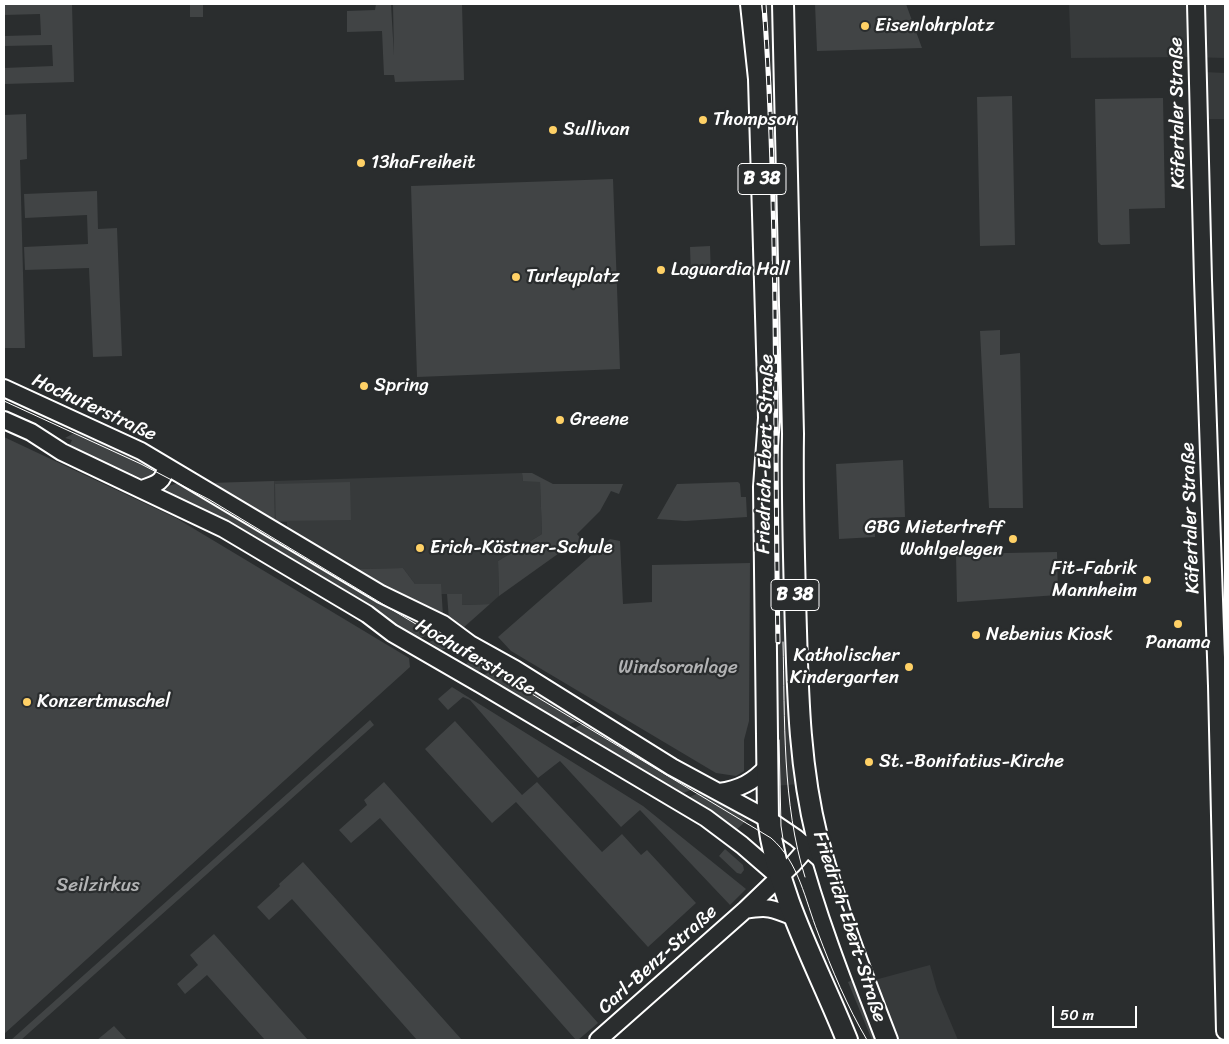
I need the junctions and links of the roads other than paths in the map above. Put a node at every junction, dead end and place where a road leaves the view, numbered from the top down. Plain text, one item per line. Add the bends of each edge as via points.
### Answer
1 (751, 4) edge
2 (783, 4) edge
3 (1196, 4) edge
4 (4, 388) edge
5 (4, 420) edge
6 (166, 466) junction
7 (142, 489) junction
8 (767, 767) junction
9 (720, 792) junction
10 (768, 819) junction
11 (812, 842) junction
12 (780, 877) junction
13 (744, 910) junction
14 (794, 916) junction
15 (1225, 1031) edge
16 (598, 1040) edge
17 (847, 1040) edge
18 (887, 1040) edge

1 - 8 main road, Friedrich-Ebert-Straße / B 38 via 759,78 768,418 764,487
2 - 11 main road, Friedrich-Ebert-Straße / B 38 via 794,434 796,673
3 - 15 street, Käfertaler Straße
4 - 6 street, Hochuferstraße via 141,451
5 - 7 street, Hochuferstraße via 31,432 62,452
6 - 7 street, Hochuferstraße via 161,481
6 - 9 street, Hochuferstraße via 381,594 443,624 470,644 672,767
7 - 12 street, Hochuferstraße via 224,529 367,614 392,633 706,818
8 - 9 street via 749,783
8 - 10 main road, Friedrich-Ebert-Straße / B 38
9 - 10 street, Hochuferstraße
10 - 11 street, Hochuferstraße
10 - 12 main road, Friedrich-Ebert-Straße / B 38
11 - 12 street, Carl-Benz-Straße
11 - 18 main road, Friedrich-Ebert-Straße / B 38 via 825,862 849,942
12 - 13 street, Carl-Benz-Straße
12 - 14 main road, Friedrich-Ebert-Straße / B 38
13 - 14 street, Carl-Benz-Straße via 772,908
13 - 16 street, Carl-Benz-Straße
14 - 17 main road, Friedrich-Ebert-Straße / B 38

